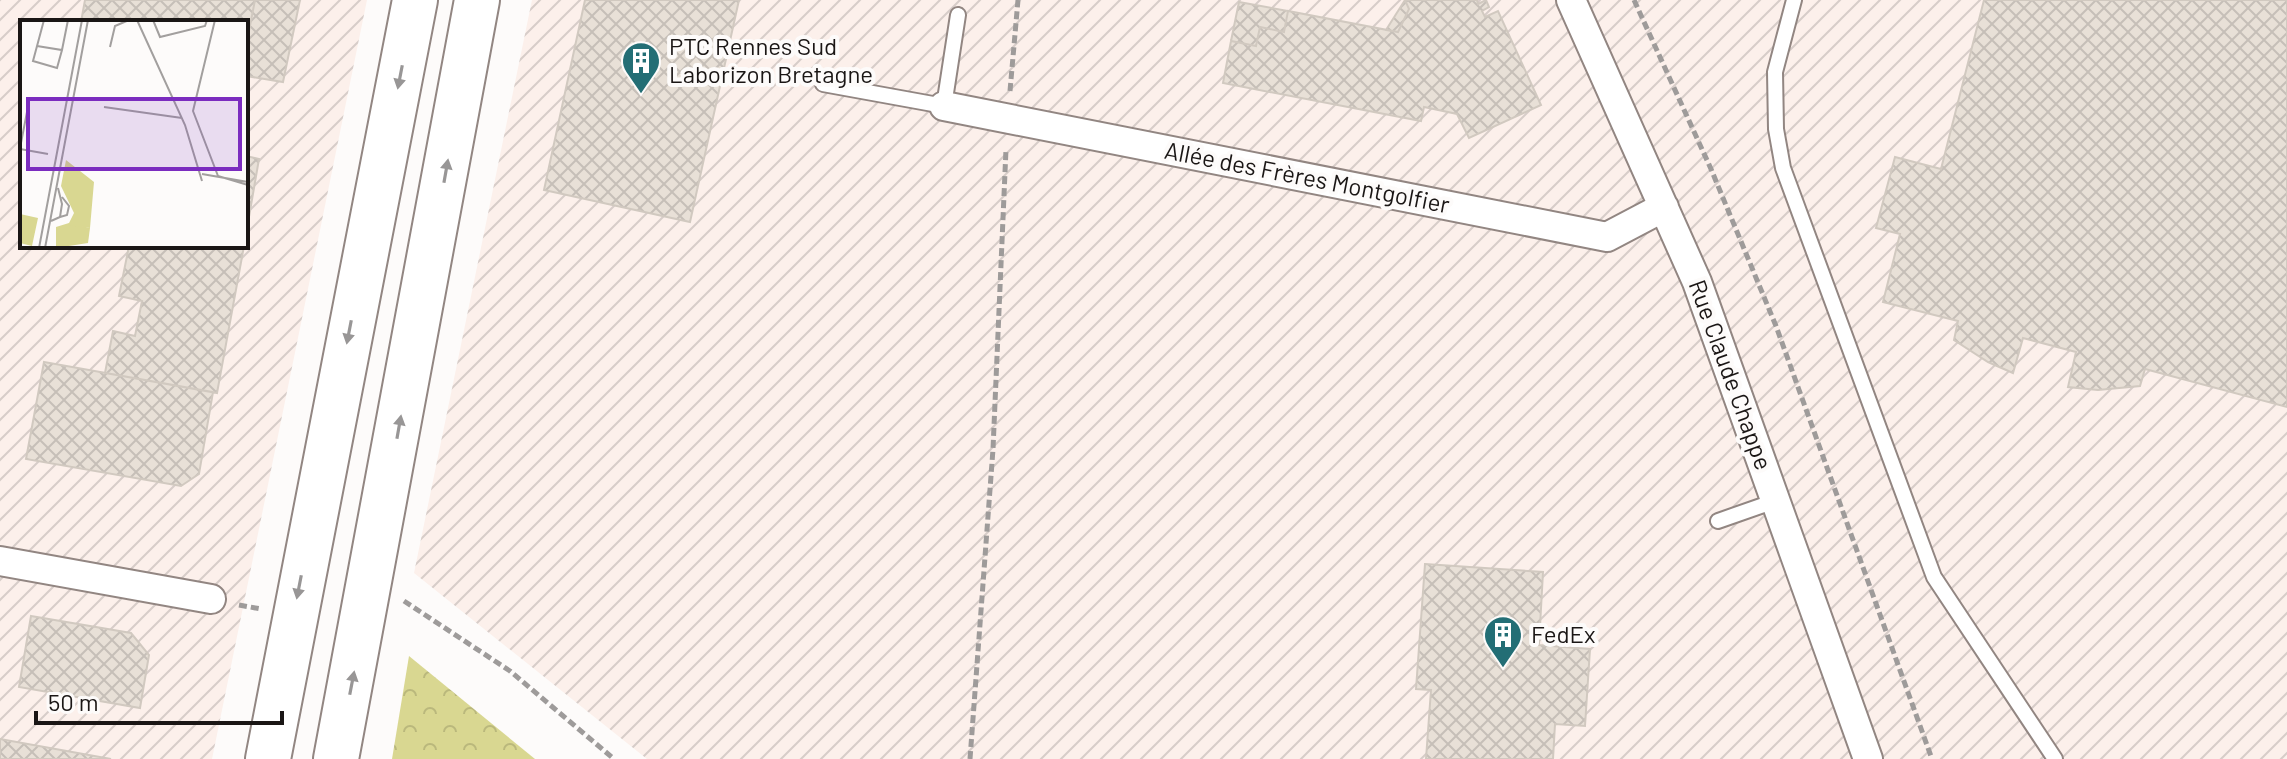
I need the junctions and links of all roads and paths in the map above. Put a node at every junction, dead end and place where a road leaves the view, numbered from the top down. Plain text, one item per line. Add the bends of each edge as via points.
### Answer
1 (415, 0) edge
2 (477, 0) edge
3 (1018, 0) edge
4 (1571, 0) edge
5 (1634, 0) edge
6 (1794, 0) edge
7 (958, 15) dead end
8 (823, 84) dead end
9 (944, 106) junction
10 (1008, 119) junction
11 (1664, 207) junction
12 (1775, 501) junction
13 (1718, 521) dead end
14 (0, 561) edge
15 (372, 580) junction
16 (211, 599) joint
17 (293, 615) junction
18 (268, 759) edge
19 (336, 759) edge
20 (614, 759) edge
21 (970, 759) edge
22 (1868, 759) edge
23 (1932, 759) edge
24 (2055, 759) edge

1 -> 17 main road
15 -> 2 main road
3 - 10 path
4 - 11 street, Rue Claude Chappe
5 - 23 path via 1776,326
6 - 24 lane via 1775,72 1783,168 1934,577
7 - 9 lane
8 - 9 lane
9 - 10 street, Allée des Frères Montgolfier
10 - 11 street, Allée des Frères Montgolfier via 1607,237
10 - 21 path via 993,449
11 - 12 street, Rue Claude Chappe via 1697,282
12 - 13 lane
12 - 22 street, Rue Claude Chappe
14 - 16 street
19 -> 15 main road
15 - 20 path via 510,671
16 - 17 path
17 - 18 main road

